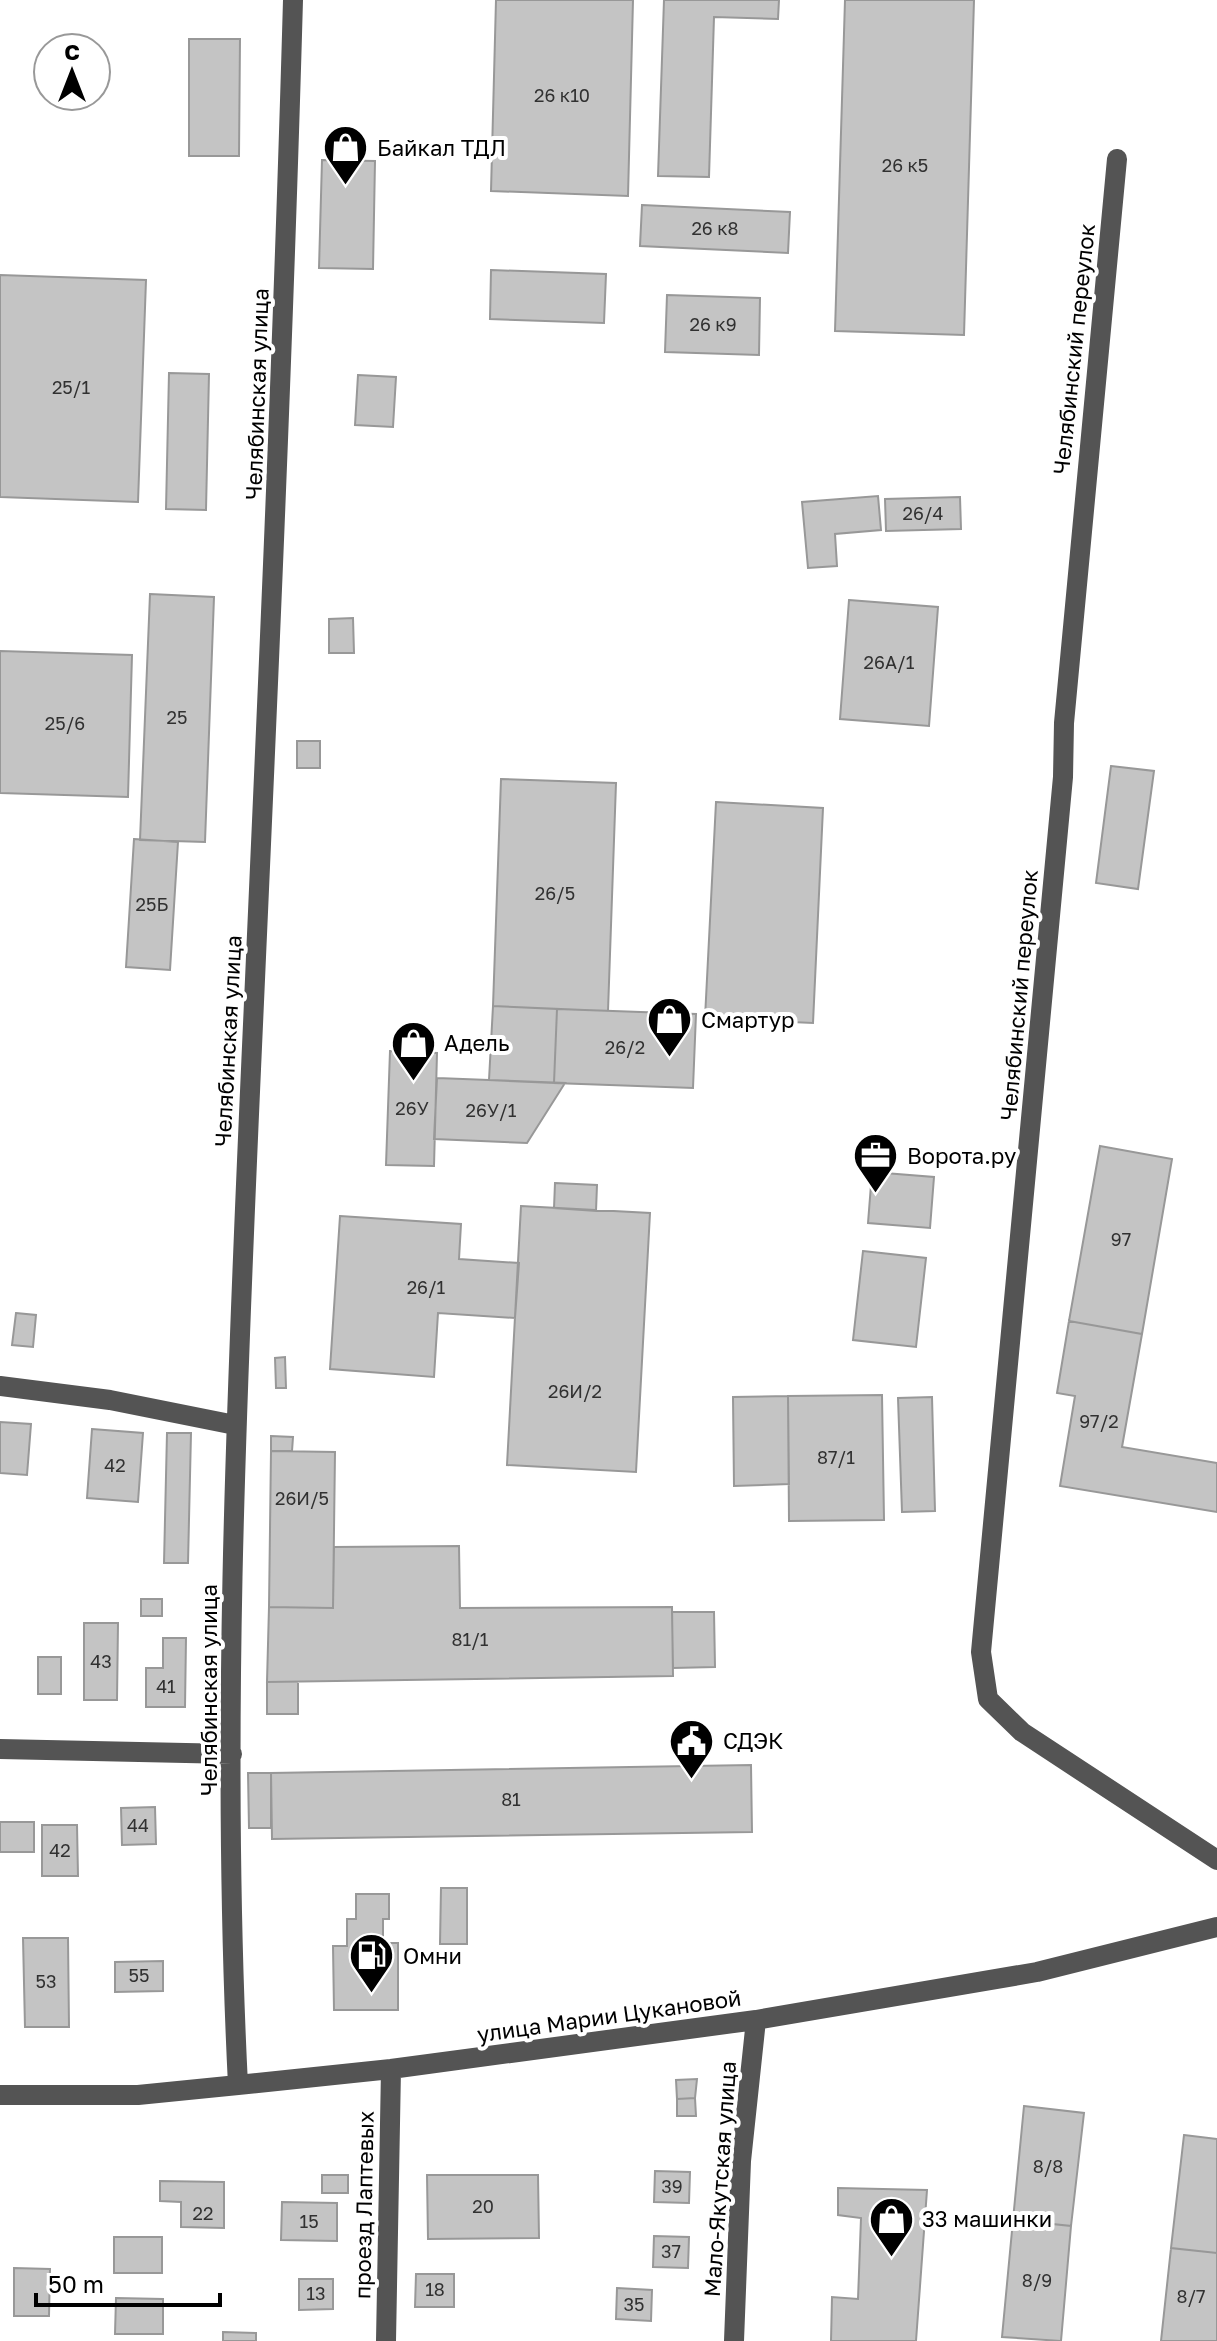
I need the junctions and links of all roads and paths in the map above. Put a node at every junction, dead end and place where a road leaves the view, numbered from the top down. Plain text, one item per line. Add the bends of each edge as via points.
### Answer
1 (293, 0) edge
2 (1117, 159) dead end
3 (0, 1386) edge
4 (235, 1425) junction
5 (0, 1749) edge
6 (232, 1754) junction
7 (1217, 1860) edge
8 (1217, 1927) edge
9 (756, 2020) junction
10 (391, 2069) junction
11 (238, 2085) junction
12 (0, 2095) edge
13 (386, 2341) edge
14 (734, 2341) edge

1 - 4 street, Челябинская улица via 283,366
2 - 7 street, Челябинский переулок via 981,1652 988,1699 1022,1732
3 - 4 street via 110,1400
4 - 6 street, Челябинская улица
5 - 6 street
6 - 11 street, Челябинская улица
8 - 9 street, улица Марии Цукановой via 1037,1972
9 - 10 street, улица Марии Цукановой
9 - 14 street, Мало-Якутская улица via 741,2161
10 - 11 street, улица Марии Цукановой
10 - 13 street, проезд Лаптевых
11 - 12 street, улица Марии Цукановой via 138,2095

